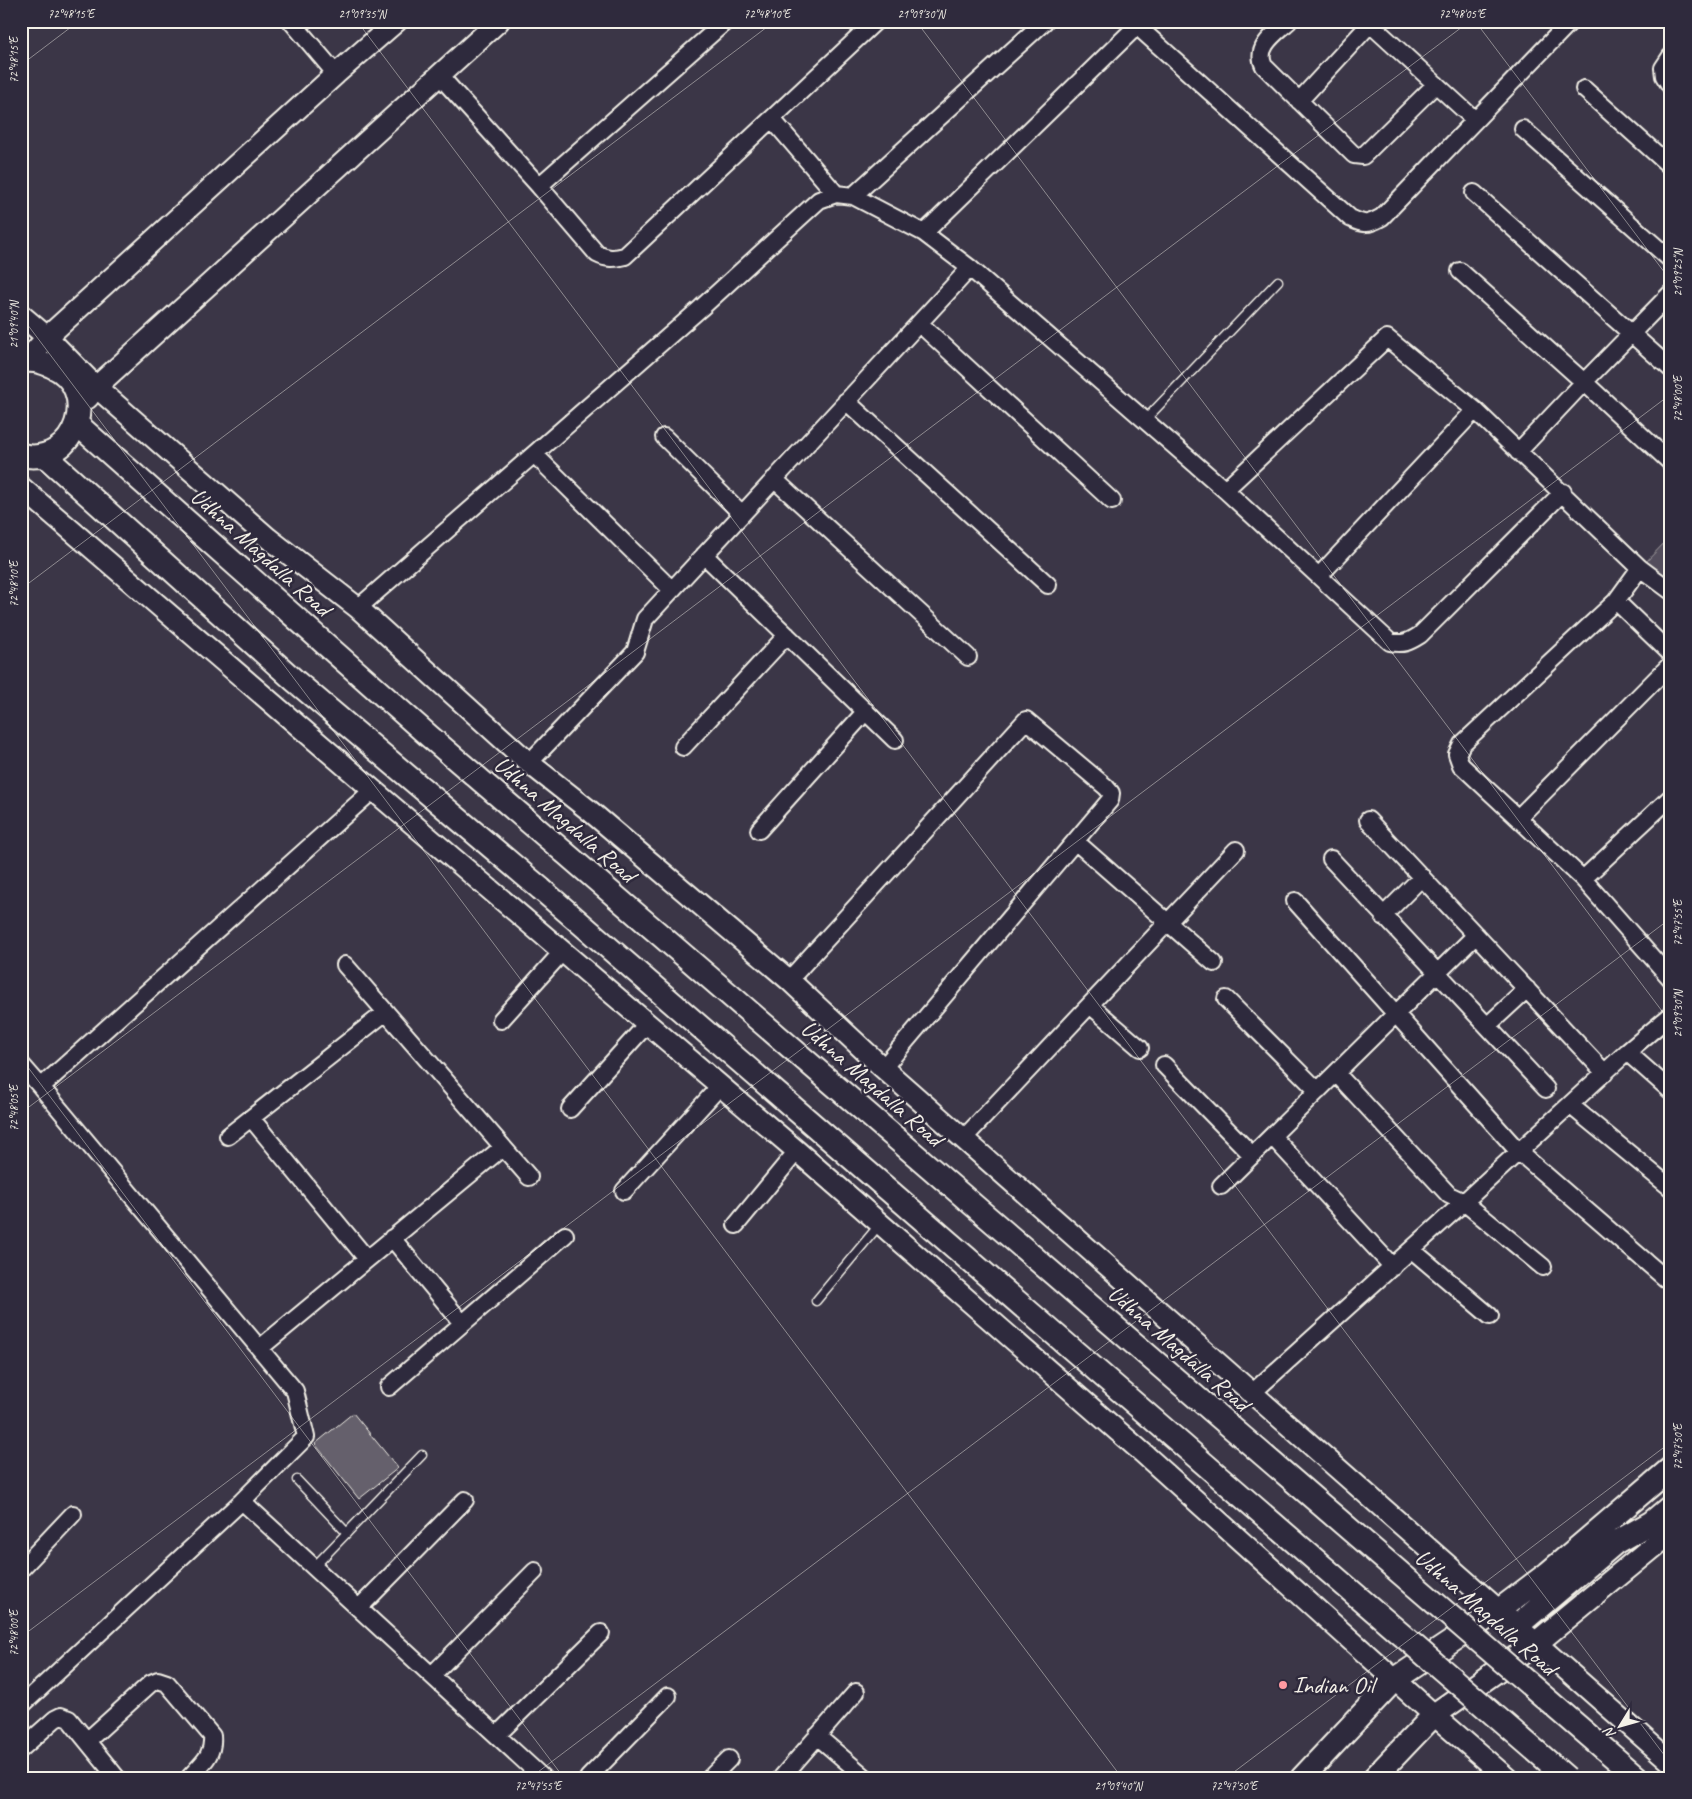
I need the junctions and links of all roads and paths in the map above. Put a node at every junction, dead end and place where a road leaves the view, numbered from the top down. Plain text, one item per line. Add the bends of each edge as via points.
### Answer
1 (291, 21) edge
2 (397, 21) edge
3 (499, 21) edge
4 (726, 21) edge
5 (876, 21) edge
6 (1045, 21) edge
7 (1289, 21) edge
8 (1570, 21) edge
9 (1368, 22) edge
10 (1140, 24) edge
11 (1671, 56) edge
12 (336, 74) junction
13 (439, 75) junction
14 (1436, 84) junction
15 (1671, 87) edge
16 (1584, 89) dead end
17 (1299, 101) junction
18 (772, 119) junction
19 (1475, 120) junction
20 (1523, 129) dead end
21 (1671, 167) edge
22 (539, 186) junction
23 (1474, 193) dead end
24 (836, 194) junction
25 (853, 196) junction
26 (924, 233) junction
27 (1671, 260) edge
28 (970, 268) junction
29 (1460, 270) dead end
30 (1278, 281) dead end
31 (1671, 293) edge
32 (21, 315) edge
33 (919, 322) junction
34 (1631, 333) junction
35 (47, 337) junction
36 (24, 361) edge
37 (1671, 369) edge
38 (1584, 382) junction
39 (96, 387) junction
40 (846, 401) junction
41 (1475, 410) junction
42 (78, 416) junction
43 (1145, 420) junction
44 (664, 438) dead end
45 (1518, 452) junction
46 (534, 454) junction
47 (29, 457) edge
48 (1671, 463) edge
49 (774, 479) junction
50 (21, 487) edge
51 (1225, 490) junction
52 (1562, 492) junction
53 (1112, 501) dead end
54 (742, 514) junction
55 (704, 555) junction
56 (1640, 568) junction
57 (1319, 576) junction
58 (1048, 585) dead end
59 (672, 590) junction
60 (1671, 591) edge
61 (1616, 601) junction
62 (358, 608) junction
63 (787, 635) junction
64 (1671, 654) edge
65 (968, 657) dead end
66 (1671, 664) edge
67 (866, 711) junction
68 (896, 740) dead end
69 (683, 747) dead end
70 (528, 763) junction
71 (373, 790) junction
72 (1671, 797) edge
73 (1518, 818) junction
74 (1368, 820) dead end
75 (759, 830) dead end
76 (1075, 841) junction
77 (1236, 850) dead end
78 (1331, 859) dead end
79 (1422, 877) junction
80 (1583, 879) junction
81 (1295, 901) dead end
82 (1383, 916) junction
83 (1167, 922) junction
84 (1476, 935) junction
85 (563, 951) junction
86 (1214, 963) dead end
87 (345, 965) dead end
88 (1437, 973) junction
89 (1671, 979) edge
90 (789, 980) junction
91 (1527, 989) junction
92 (1226, 999) dead end
93 (1090, 1005) junction
94 (386, 1012) junction
95 (1396, 1014) junction
96 (1671, 1015) edge
97 (501, 1020) dead end
98 (648, 1023) junction
99 (1487, 1026) junction
100 (1140, 1048) dead end
101 (1627, 1052) junction
102 (21, 1064) edge
103 (1164, 1065) dead end
104 (883, 1068) junction
105 (1336, 1073) junction
106 (1605, 1073) junction
107 (720, 1086) junction
108 (41, 1087) junction
109 (1546, 1089) dead end
110 (1318, 1091) junction
111 (1671, 1091) edge
112 (1570, 1105) junction
113 (570, 1109) dead end
114 (252, 1118) junction
115 (228, 1136) dead end
116 (1272, 1136) junction
117 (964, 1138) junction
118 (503, 1147) junction
119 (796, 1152) junction
120 (1519, 1152) junction
121 (1252, 1155) junction
122 (529, 1177) dead end
123 (1221, 1186) dead end
124 (1671, 1188) edge
125 (624, 1191) dead end
126 (1464, 1202) junction
127 (880, 1224) junction
128 (736, 1225) dead end
129 (564, 1235) dead end
130 (392, 1238) junction
131 (1412, 1250) junction
132 (367, 1259) junction
133 (1393, 1266) junction
134 (1543, 1267) dead end
135 (1666, 1279) dead end
136 (816, 1301) dead end
137 (1490, 1316) dead end
138 (462, 1323) junction
139 (260, 1348) junction
140 (389, 1387) dead end
141 (1252, 1392) junction
142 (422, 1455) dead end
143 (1671, 1468) edge
144 (297, 1480) dead end
145 (1671, 1481) edge
146 (465, 1500) dead end
147 (242, 1501) junction
148 (1671, 1506) edge
149 (73, 1514) dead end
150 (1671, 1532) edge
151 (347, 1533) junction
152 (1615, 1542) junction
153 (314, 1567) junction
154 (21, 1568) edge
155 (535, 1571) dead end
156 (359, 1608) junction
157 (1499, 1610) junction
158 (1517, 1626) junction
159 (602, 1634) dead end
160 (1535, 1644) junction
161 (432, 1676) junction
162 (1394, 1680) junction
163 (856, 1692) dead end
164 (668, 1696) dead end
165 (21, 1706) edge
166 (1434, 1715) junction
167 (497, 1735) junction
168 (817, 1736) junction
169 (87, 1741) junction
170 (21, 1749) edge
171 (729, 1759) dead end
172 (1671, 1762) edge
173 (782, 1776) dead end
174 (116, 1777) edge
175 (188, 1778) edge
176 (543, 1778) edge
177 (588, 1778) edge
178 (710, 1778) edge
179 (866, 1778) edge
180 (1302, 1778) edge
181 (1374, 1778) edge
182 (1507, 1778) edge
183 (1567, 1778) edge
184 (1638, 1778) edge

1 - 12 street
2 - 12 street
3 - 13 street
4 - 22 street
5 - 18 street
6 - 25 street
7 - 17 street via 1265,44 1260,59
8 - 19 street
9 - 14 street
9 - 17 street
10 - 19 street via 1350,218 1360,223 1370,224 1382,217
10 - 26 street
11 - 15 street via 1663,68
12 - 35 street
13 - 22 street
13 - 39 street
14 - 17 street via 1359,157
14 - 19 street
16 - 21 street
18 - 22 street via 625,256 615,259 597,254
18 - 24 street
20 - 27 street
23 - 34 street
24 - 25 street
24 - 46 street via 819,200
25 - 26 street
26 - 28 street
28 - 33 street
28 - 43 street
29 - 38 street
30 - 43 lane
31 - 34 street
32 - 35 street
33 - 40 street
33 - 53 street
34 - 37 street
34 - 38 street
35 - 36 street
35 - 39 street
36 - 42 main road via 42,362 68,378 76,393
38 - 45 street
38 - 48 street
39 - 42 street
39 - 62 street via 268,538
40 - 49 street
40 - 58 street
41 - 45 street
41 - 51 street via 1387,338
41 - 57 street
42 - 47 main road via 70,438 58,449
42 - 184 main road, Udhna Magdalla Road, bridge via 428,736
43 - 51 street
44 - 54 street
45 - 52 street
46 - 59 street
46 - 62 street
47 - 183 main road, bridge via 541,889
49 - 54 street
49 - 65 street
50 - 71 street
51 - 57 street
52 - 56 street
52 - 57 street via 1420,635 1409,642 1390,642
54 - 55 street
55 - 59 street
55 - 63 street
56 - 60 street
56 - 61 street
59 - 70 street via 645,618 635,652
61 - 64 street
61 - 73 street via 1457,754 1461,765
62 - 70 street
63 - 67 street
63 - 69 street
66 - 73 street
67 - 68 street
67 - 75 street
70 - 90 street via 590,811
71 - 85 street
71 - 108 street
72 - 80 street
73 - 80 street
74 - 79 street
76 - 83 street
76 - 90 street via 1110,800 1111,793 1026,720
76 - 104 street
77 - 83 street
78 - 82 street
79 - 82 street
79 - 84 street
80 - 89 street
81 - 95 street
82 - 88 street
83 - 86 street
83 - 93 street
84 - 88 street
84 - 91 street
85 - 97 street
85 - 98 street
87 - 94 street
88 - 95 street
88 - 99 street
90 - 104 street
91 - 99 street
91 - 106 street
92 - 110 street
93 - 100 street
93 - 117 street
94 - 114 street
94 - 118 street
95 - 105 street
95 - 120 street
96 - 101 street
98 - 107 street
98 - 113 street
99 - 109 street
101 - 106 street
101 - 111 street
102 - 108 street
103 - 121 street
104 - 117 street
105 - 110 street
105 - 126 street via 1449,1195
106 - 112 street
107 - 119 street
107 - 125 street
108 - 139 street
110 - 116 street
112 - 120 street
112 - 124 street
114 - 115 street
114 - 132 street
116 - 121 street
116 - 133 street
117 - 141 street
118 - 122 street
118 - 130 street
119 - 127 street
119 - 128 street
120 - 126 street
120 - 135 street
121 - 123 street
126 - 131 street
126 - 134 street
127 - 136 lane
127 - 162 street via 1143,1453
129 - 138 street
130 - 132 street
130 - 138 street
131 - 133 street
131 - 137 street
132 - 139 street
133 - 141 street
138 - 140 street
139 - 147 street via 295,1391 306,1437
141 - 157 street
142 - 151 lane
143 - 157 main road via 1548,1573
144 - 151 lane
145 - 152 main road via 1638,1508
146 - 156 street
147 - 153 street
147 - 165 street
148 - 152 main road via 1652,1522
149 - 154 street
150 - 160 main road
151 - 153 lane
152 - 158 main road
153 - 156 street
155 - 161 street
156 - 161 street
157 - 158 street
157 - 162 main road
158 - 160 street
159 - 167 street
160 - 166 main road
160 - 172 street
161 - 167 street
162 - 166 street
162 - 180 main road
163 - 168 street
164 - 177 street
166 - 181 main road
166 - 182 street
167 - 176 street
168 - 173 street
168 - 179 street
169 - 170 street via 69,1719 61,1716
169 - 174 street
169 - 175 street via 151,1683 158,1680 167,1683 212,1736 210,1754
171 - 178 street

